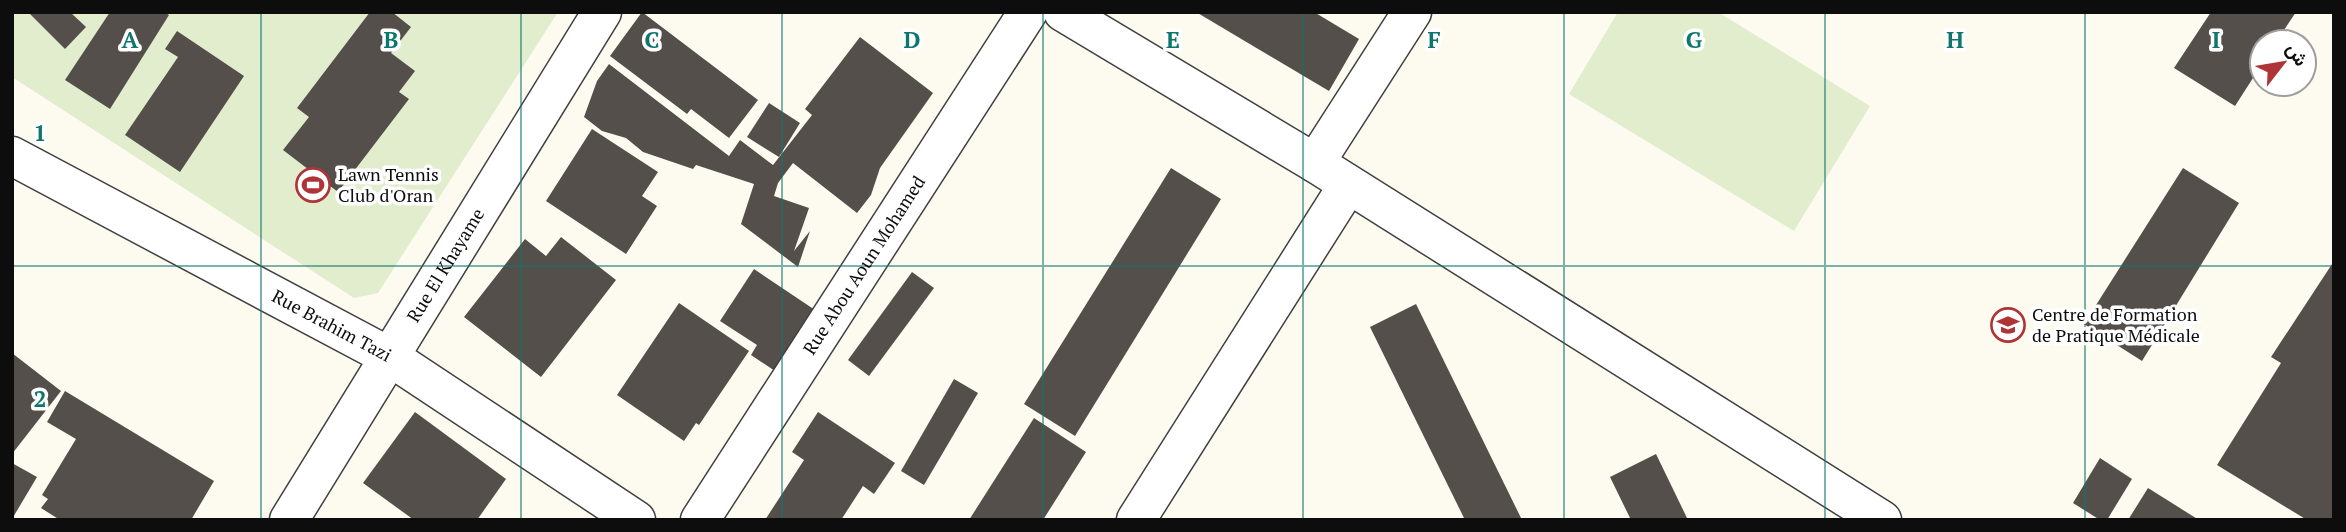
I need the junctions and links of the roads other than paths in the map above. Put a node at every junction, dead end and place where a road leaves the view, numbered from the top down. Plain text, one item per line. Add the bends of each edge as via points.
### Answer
1 (602, 12) edge
2 (1028, 12) edge
3 (1063, 12) edge
4 (1412, 12) edge
5 (14, 159) edge
6 (1315, 163) junction
7 (1348, 185) junction
8 (390, 357) junction
9 (289, 520) edge
10 (636, 520) edge
11 (700, 520) edge
12 (1136, 520) edge
13 (1882, 520) edge

1 - 8 street, Rue El Khayame
2 - 11 street, Rue Abou Aoun Mohamed
3 - 6 street
4 - 6 street
5 - 8 street, Rue Brahim Tazi
6 - 7 street
7 - 12 street
7 - 13 street
8 - 9 street, Rue El Khayame
8 - 10 street, Rue Brahim Tazi

